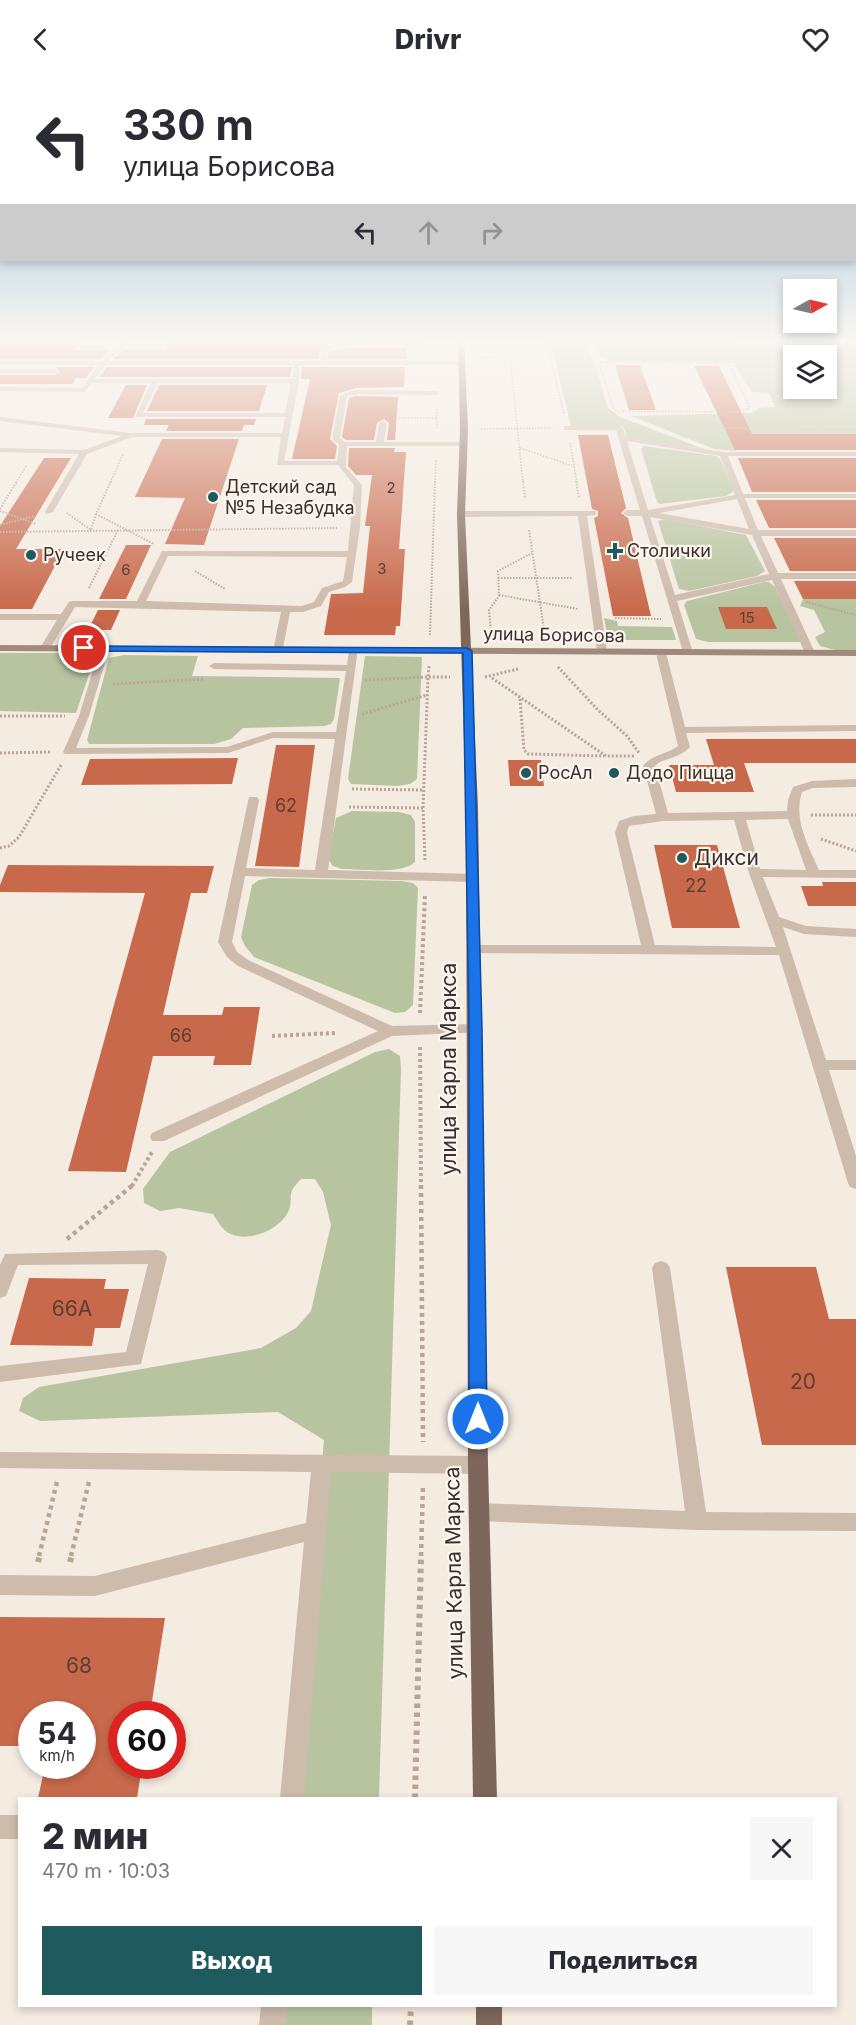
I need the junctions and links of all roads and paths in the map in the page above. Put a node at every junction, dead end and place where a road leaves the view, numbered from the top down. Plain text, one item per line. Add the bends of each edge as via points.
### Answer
1 (437, 429) edge
2 (464, 429) edge
3 (89, 430) edge
4 (287, 430) edge
5 (338, 430) edge
6 (382, 430) edge
7 (567, 430) edge
8 (620, 430) edge
9 (131, 435) junction
10 (286, 435) junction
11 (622, 438) junction
12 (344, 444) junction
13 (380, 444) junction
14 (437, 444) junction
15 (464, 444) junction
16 (520, 448) dead end
17 (0, 450) edge
18 (34, 452) junction
19 (84, 452) junction
20 (723, 454) junction
21 (856, 454) edge
22 (341, 463) junction
23 (573, 466) junction
24 (741, 496) junction
25 (856, 496) edge
26 (54, 504) junction
27 (0, 510) edge
28 (49, 512) joint
29 (582, 513) junction
30 (593, 513) dead end
31 (627, 513) dead end
32 (645, 513) junction
33 (96, 514) junction
34 (461, 514) junction
35 (24, 519) junction
36 (0, 525) edge
37 (356, 527) junction
38 (91, 530) junction
39 (118, 530) junction
40 (124, 530) junction
41 (51, 531) junction
42 (0, 532) edge
43 (755, 533) junction
44 (856, 533) edge
45 (165, 553) junction
46 (532, 553) dead end
47 (351, 554) junction
48 (775, 576) junction
49 (856, 576) edge
50 (498, 578) junction
51 (591, 578) junction
52 (784, 597) junction
53 (672, 599) junction
54 (82, 604) junction
55 (140, 604) junction
56 (256, 608) junction
57 (286, 609) junction
58 (856, 615) edge
59 (0, 617) edge
60 (63, 617) junction
61 (491, 632) dead end
62 (0, 648) edge
63 (45, 648) junction
64 (104, 649) junction
65 (354, 650) junction
66 (278, 651) junction
67 (430, 651) junction
68 (467, 651) junction
69 (602, 651) junction
70 (661, 653) junction
71 (688, 653) junction
72 (810, 653) junction
73 (856, 653) edge
74 (214, 666) dead end
75 (556, 666) dead end
76 (351, 668) junction
77 (467, 677) junction
78 (427, 694) junction
79 (520, 699) junction
80 (0, 716) edge
81 (84, 716) junction
82 (343, 719) junction
83 (856, 728) edge
84 (679, 730) junction
85 (341, 736) junction
86 (69, 752) junction
87 (0, 753) edge
88 (606, 756) junction
89 (856, 783) edge
90 (333, 789) junction
91 (424, 790) junction
92 (253, 800) dead end
93 (331, 807) junction
94 (423, 808) junction
95 (792, 815) junction
96 (856, 815) edge
97 (739, 816) junction
98 (663, 817) junction
99 (798, 831) junction
100 (0, 848) edge
101 (856, 851) edge
102 (239, 872) junction
103 (755, 873) junction
104 (814, 873) junction
105 (321, 874) junction
106 (856, 874) edge
107 (426, 876) junction
108 (473, 878) junction
109 (772, 919) junction
110 (856, 933) edge
111 (474, 949) junction
112 (649, 949) junction
113 (784, 951) junction
114 (476, 1029) junction
115 (390, 1031) junction
116 (420, 1031) junction
117 (343, 1033) dead end
118 (272, 1036) dead end
119 (819, 1065) junction
120 (856, 1065) edge
121 (158, 1137) joint
122 (849, 1140) edge
123 (856, 1183) edge
124 (41, 1259) junction
125 (661, 1268) dead end
126 (0, 1291) edge
127 (0, 1374) edge
128 (0, 1460) edge
129 (62, 1461) junction
130 (94, 1461) junction
131 (322, 1463) junction
132 (423, 1464) junction
133 (478, 1465) junction
134 (480, 1512) junction
135 (697, 1521) junction
136 (856, 1522) edge
137 (316, 1530) junction
138 (0, 1584) edge
139 (32, 1585) junction
140 (64, 1586) junction
141 (292, 1797) edge
142 (416, 1797) edge
143 (485, 1797) edge
144 (0, 1827) edge
145 (18, 1827) edge
146 (274, 2007) edge
147 (411, 2007) edge
148 (489, 2007) edge
149 (272, 2025) edge
150 (410, 2025) edge
151 (489, 2025) edge

1 - 14 path
2 - 15 main road, улица Карла Маркса
3 - 9 street
4 - 10 street
5 - 12 street via 336,439
6 - 13 street
7 - 23 path
8 - 11 street
9 - 10 street
9 - 19 street
9 - 33 path
10 - 22 street via 280,463
11 - 20 street
11 - 32 street
12 - 13 street
12 - 22 street
13 - 14 street
14 - 15 street
14 - 67 path
15 - 34 main road, улица Карла Маркса
16 - 23 path
17 - 18 street
18 - 19 street
18 - 27 path
19 - 26 street
20 - 21 street
20 - 24 street
22 - 37 street via 358,485
23 - 29 path
24 - 25 street
24 - 32 street
24 - 43 street
26 - 28 street
26 - 38 path
27 - 35 path
28 - 35 path
29 - 30 street
29 - 34 street
29 - 51 street
31 - 32 street
32 - 43 street
32 - 53 street
33 - 38 path
33 - 40 path
34 - 68 main road, улица Карла Маркса
35 - 36 path
35 - 41 path
37 - 40 path
37 - 47 street
38 - 39 path
38 - 41 path
39 - 40 path
39 - 54 path
40 - 45 path
41 - 42 path
43 - 44 street
43 - 48 street
45 - 47 street
45 - 55 street
45 - 56 path
46 - 50 path via 501,568
47 - 57 street via 344,584 324,590 318,604 311,608
48 - 49 street
48 - 52 street
48 - 53 street
50 - 51 path
50 - 61 path via 499,596 489,610
51 - 69 street
52 - 58 path
52 - 72 street
53 - 71 street
54 - 55 street
54 - 60 street via 72,604
55 - 56 street
56 - 57 street
57 - 66 street
59 - 60 street
60 - 63 street
62 - 63 street, улица Борисова
63 - 64 street, улица Борисова
64 - 66 street, улица Борисова
64 - 81 street
65 - 66 street, улица Борисова
65 - 67 street, улица Борисова
65 - 76 street
67 - 68 street, улица Борисова
68 - 69 street, улица Борисова
68 - 77 main road, улица Карла Маркса
69 - 70 street, улица Борисова
70 - 71 street, улица Борисова
70 - 84 street
71 - 72 street, улица Борисова
72 - 73 street, улица Борисова
74 - 76 street
75 - 88 path via 627,736 640,756
76 - 82 street
77 - 78 path via 428,677
77 - 79 path via 492,677
77 - 108 main road, улица Карла Маркса
78 - 82 path
78 - 91 path
79 - 88 path
79 - 88 path via 524,750 528,754
80 - 81 path
81 - 86 street
82 - 85 street
83 - 84 street
84 - 98 street via 684,747 649,766
85 - 86 street via 276,735 228,750
85 - 90 street
86 - 87 path
86 - 100 path via 20,837
89 - 95 street via 812,785 797,790 792,799
90 - 91 path
90 - 93 street
91 - 94 path
92 - 102 street
93 - 94 path
93 - 105 street
94 - 107 path
95 - 96 path
95 - 97 street
95 - 99 street
97 - 98 street
97 - 103 street
98 - 112 street via 623,824 621,833
99 - 101 path
99 - 104 street
102 - 105 street
102 - 115 street via 225,942 232,954 243,963
103 - 104 street
103 - 109 street
104 - 106 street
105 - 107 street
107 - 108 street
107 - 116 path
108 - 111 main road, улица Карла Маркса
109 - 110 street via 804,930
109 - 113 street
111 - 112 street
111 - 114 main road, улица Карла Маркса
112 - 113 street
113 - 119 street
114 - 116 street
114 - 133 main road, улица Карла Маркса
115 - 116 street
115 - 121 street
116 - 132 path
117 - 118 path
119 - 120 street
119 - 122 street
121 - 124 path via 130,1189
122 - 123 street
124 - 126 street via 11,1259
124 - 127 street via 158,1257 134,1359
125 - 135 street
128 - 129 street
129 - 130 street
129 - 139 path
130 - 131 street
130 - 140 path
131 - 132 street
131 - 137 street
132 - 133 street
132 - 142 path
133 - 134 main road, улица Карла Маркса
134 - 135 street
134 - 143 main road, улица Карла Маркса
135 - 136 street
137 - 140 street via 95,1586
137 - 141 street
138 - 139 street
139 - 140 street
144 - 145 street
146 - 149 street
147 - 150 path
148 - 151 main road

